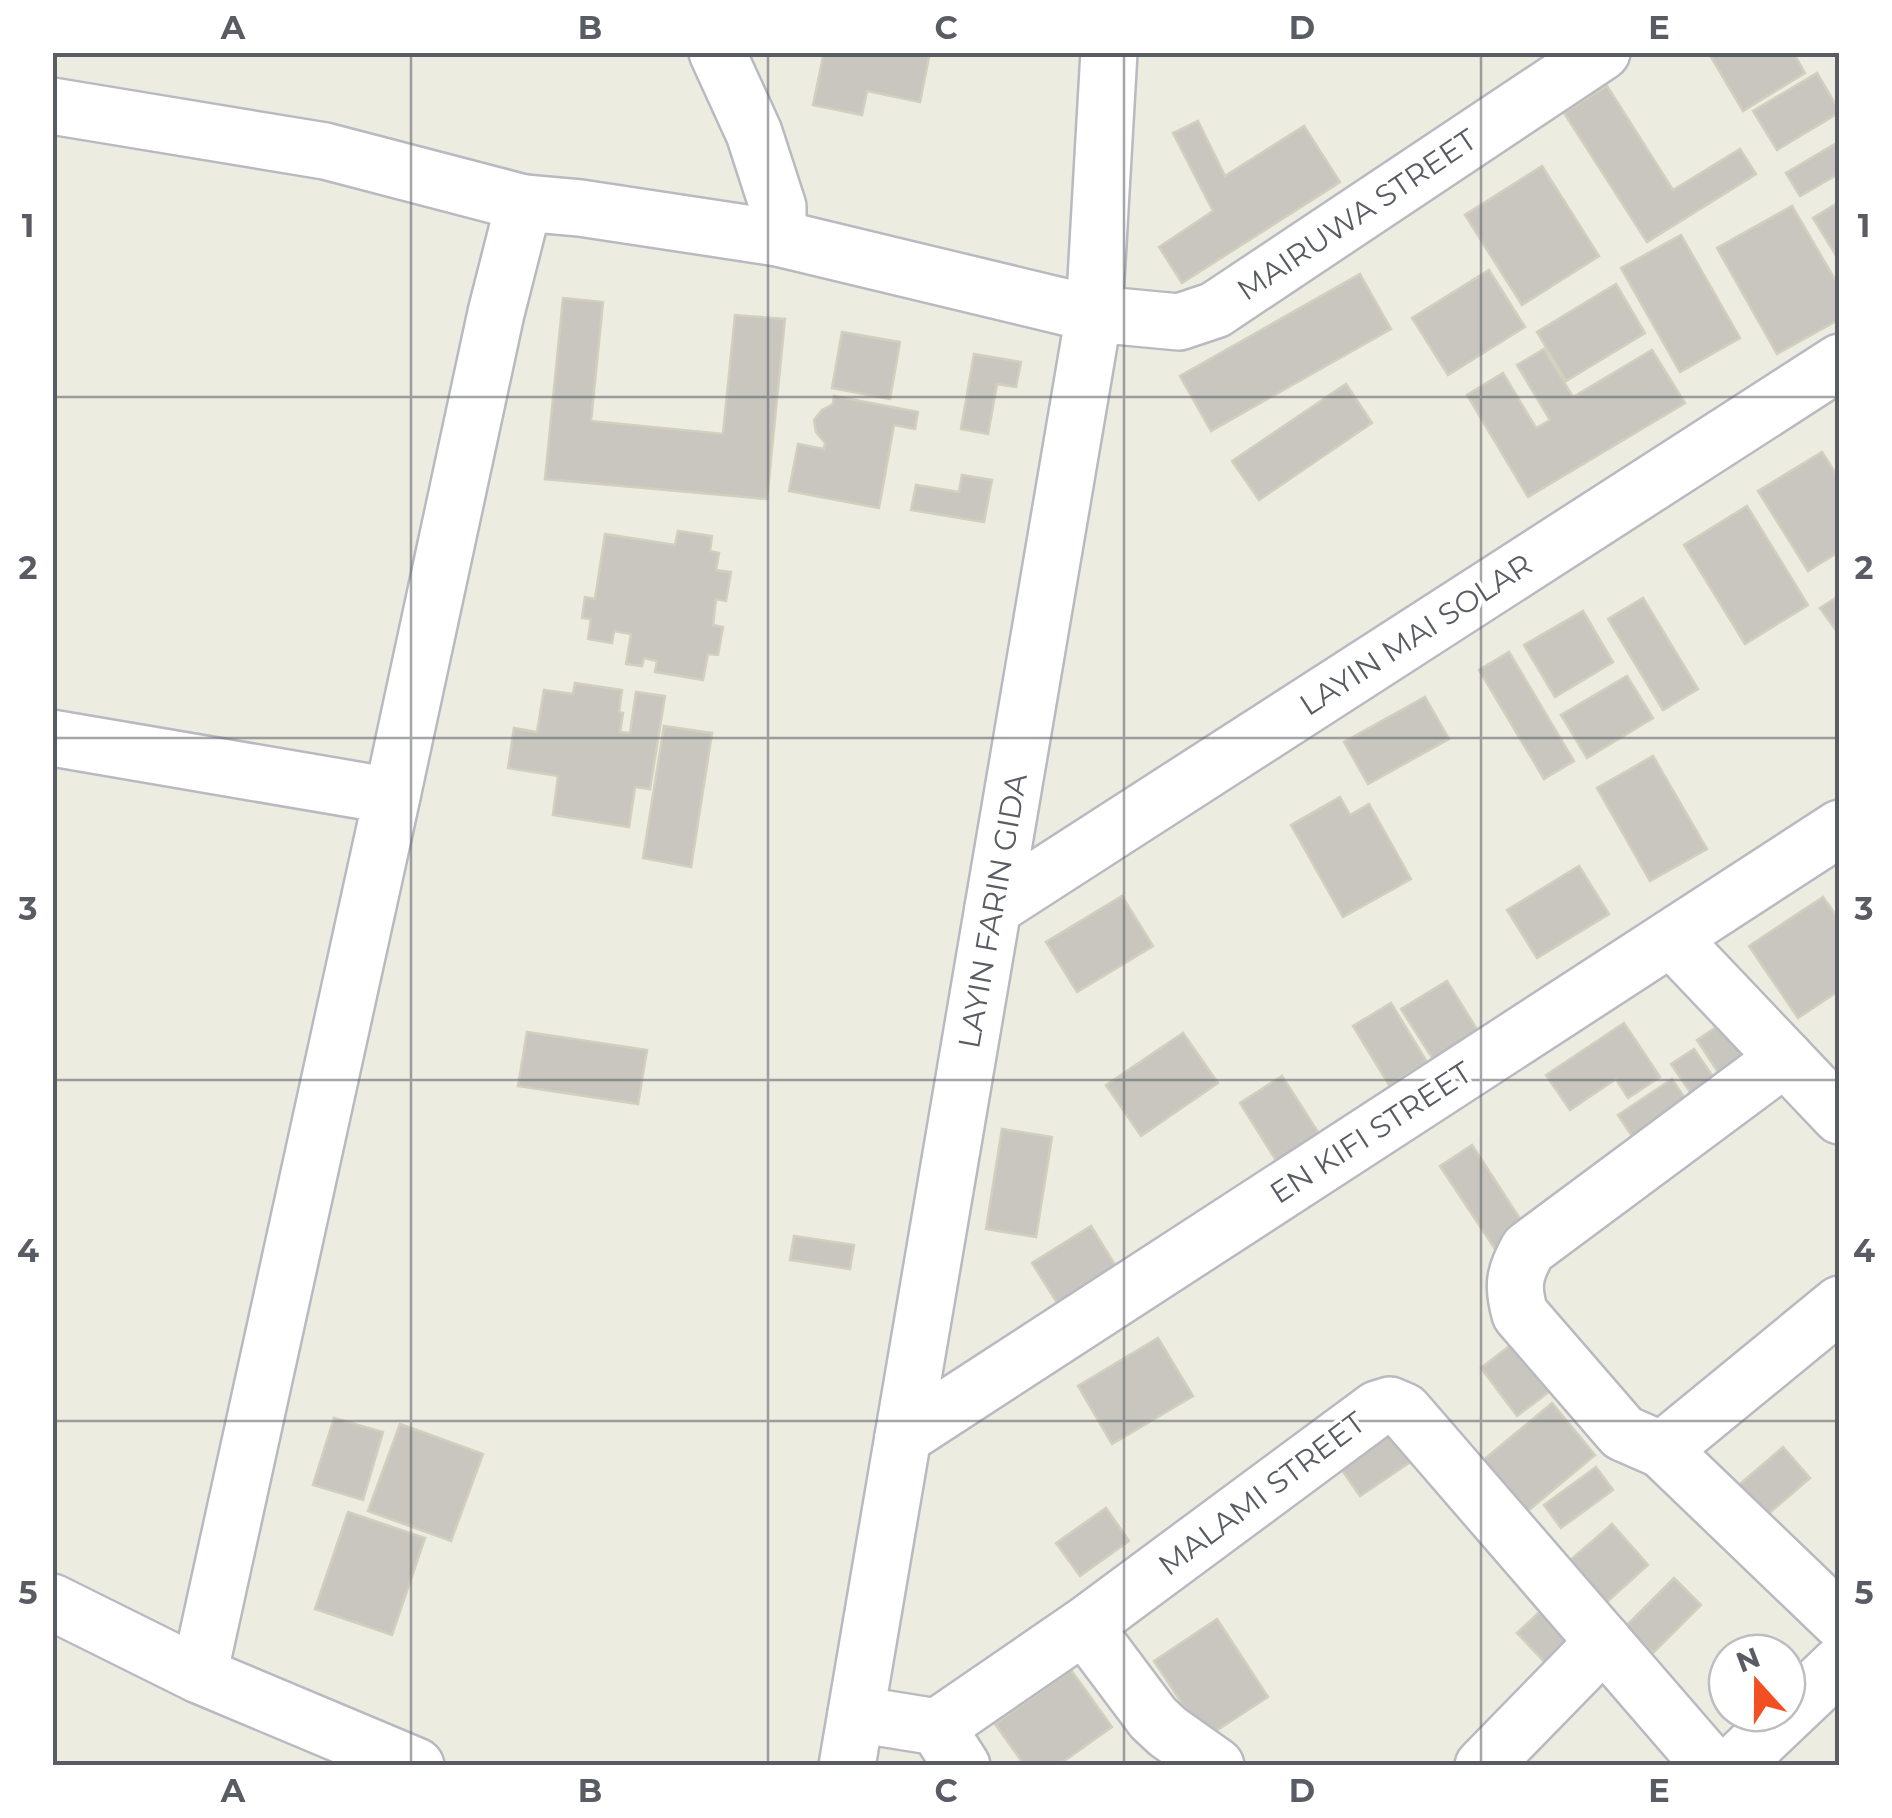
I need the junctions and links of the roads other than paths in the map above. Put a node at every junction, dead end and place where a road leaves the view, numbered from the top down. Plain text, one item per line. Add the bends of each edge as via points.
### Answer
1 (718, 52) edge
2 (1109, 52) edge
3 (1602, 52) edge
4 (52, 106) edge
5 (524, 203) junction
6 (778, 238) junction
7 (1094, 314) junction
8 (1840, 362) edge
9 (52, 738) edge
10 (392, 796) junction
11 (1840, 828) edge
12 (993, 908) junction
13 (1671, 938) junction
14 (1785, 1058) junction
15 (1840, 1116) edge
16 (1840, 1304) edge
17 (903, 1437) junction
18 (1662, 1450) junction
19 (52, 1602) edge
20 (1840, 1621) edge
21 (1084, 1626) junction
22 (1604, 1642) junction
23 (1840, 1664) edge
24 (199, 1675) junction
25 (851, 1740) edge
26 (949, 1746) edge
27 (416, 1766) edge
28 (1216, 1766) edge
29 (1483, 1766) edge
30 (1711, 1766) edge
31 (1733, 1766) edge

1 - 6 street via 778,207
2 - 7 street, LAYIN FARIN GIDA
3 - 7 street, MAIRUWA STREET via 1214,310 1179,322
4 - 5 street, MAIRUWA STREET via 325,152
5 - 6 street, MAIRUWA STREET
5 - 10 street
6 - 7 street, MAIRUWA STREET
7 - 12 street, LAYIN FARIN GIDA
8 - 12 street, LAYIN MAI SOLAR
9 - 10 street
10 - 24 street
11 - 13 street, EN KIFI STREET
12 - 17 street, LAYIN FARIN GIDA
13 - 14 street
13 - 17 street, EN KIFI STREET
14 - 15 street
14 - 18 street via 1528,1248 1517,1269 1520,1314 1623,1434
16 - 18 street
17 - 25 street, LAYIN FARIN GIDA
18 - 20 street
19 - 24 street
21 - 22 street, MALAMI STREET via 1390,1405 1404,1411
21 - 26 street, MALAMI STREET
21 - 28 street via 1153,1718
22 - 29 street
22 - 30 street, MALAMI STREET
23 - 31 street
24 - 27 street
25 - 26 street

